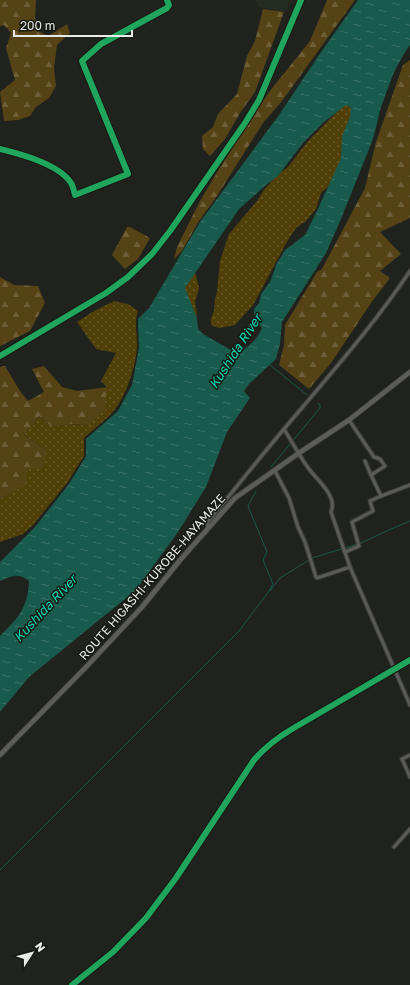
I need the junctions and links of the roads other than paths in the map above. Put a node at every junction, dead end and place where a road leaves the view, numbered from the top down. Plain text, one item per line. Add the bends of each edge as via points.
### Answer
1 (167, 0) edge
2 (300, 0) edge
3 (0, 149) edge
4 (410, 271) edge
5 (0, 356) edge
6 (410, 372) edge
7 (349, 420) junction
8 (284, 429) junction
9 (298, 451) junction
10 (365, 461) dead end
11 (275, 471) junction
12 (372, 474) junction
13 (410, 485) edge
14 (381, 496) junction
15 (208, 527) junction
16 (344, 550) junction
17 (350, 567) junction
18 (410, 660) edge
19 (394, 669) junction
20 (410, 705) edge
21 (0, 755) edge
22 (410, 755) edge
23 (410, 777) edge
24 (410, 828) edge
25 (394, 847) dead end
26 (72, 985) edge

1 - 3 street via 168,8 101,44 82,61 128,174 75,195 69,181 54,169 25,156
2 - 5 street via 259,100 156,248 118,285
4 - 8 street via 349,352
6 - 7 main road, ROUTE HIGASHI-KUROBE-HAYAMAZE
7 - 9 main road, ROUTE HIGASHI-KUROBE-HAYAMAZE
7 - 12 street via 374,457 380,459 385,466
8 - 9 street
8 - 15 street via 207,523
9 - 11 main road, ROUTE HIGASHI-KUROBE-HAYAMAZE
9 - 16 street via 329,495 333,506 331,512
10 - 12 street
11 - 15 main road, ROUTE HIGASHI-KUROBE-HAYAMAZE via 235,498
11 - 17 street via 288,494 317,578
12 - 14 street
13 - 14 street
14 - 16 street via 370,501 372,513 352,522 359,546
15 - 21 main road, ROUTE HIGASHI-KUROBE-HAYAMAZE via 142,607
16 - 17 street
17 - 19 street
18 - 19 street
19 - 20 street
19 - 26 street via 277,738 262,751 146,918 103,961
22 - 23 street via 402,759
24 - 25 street

